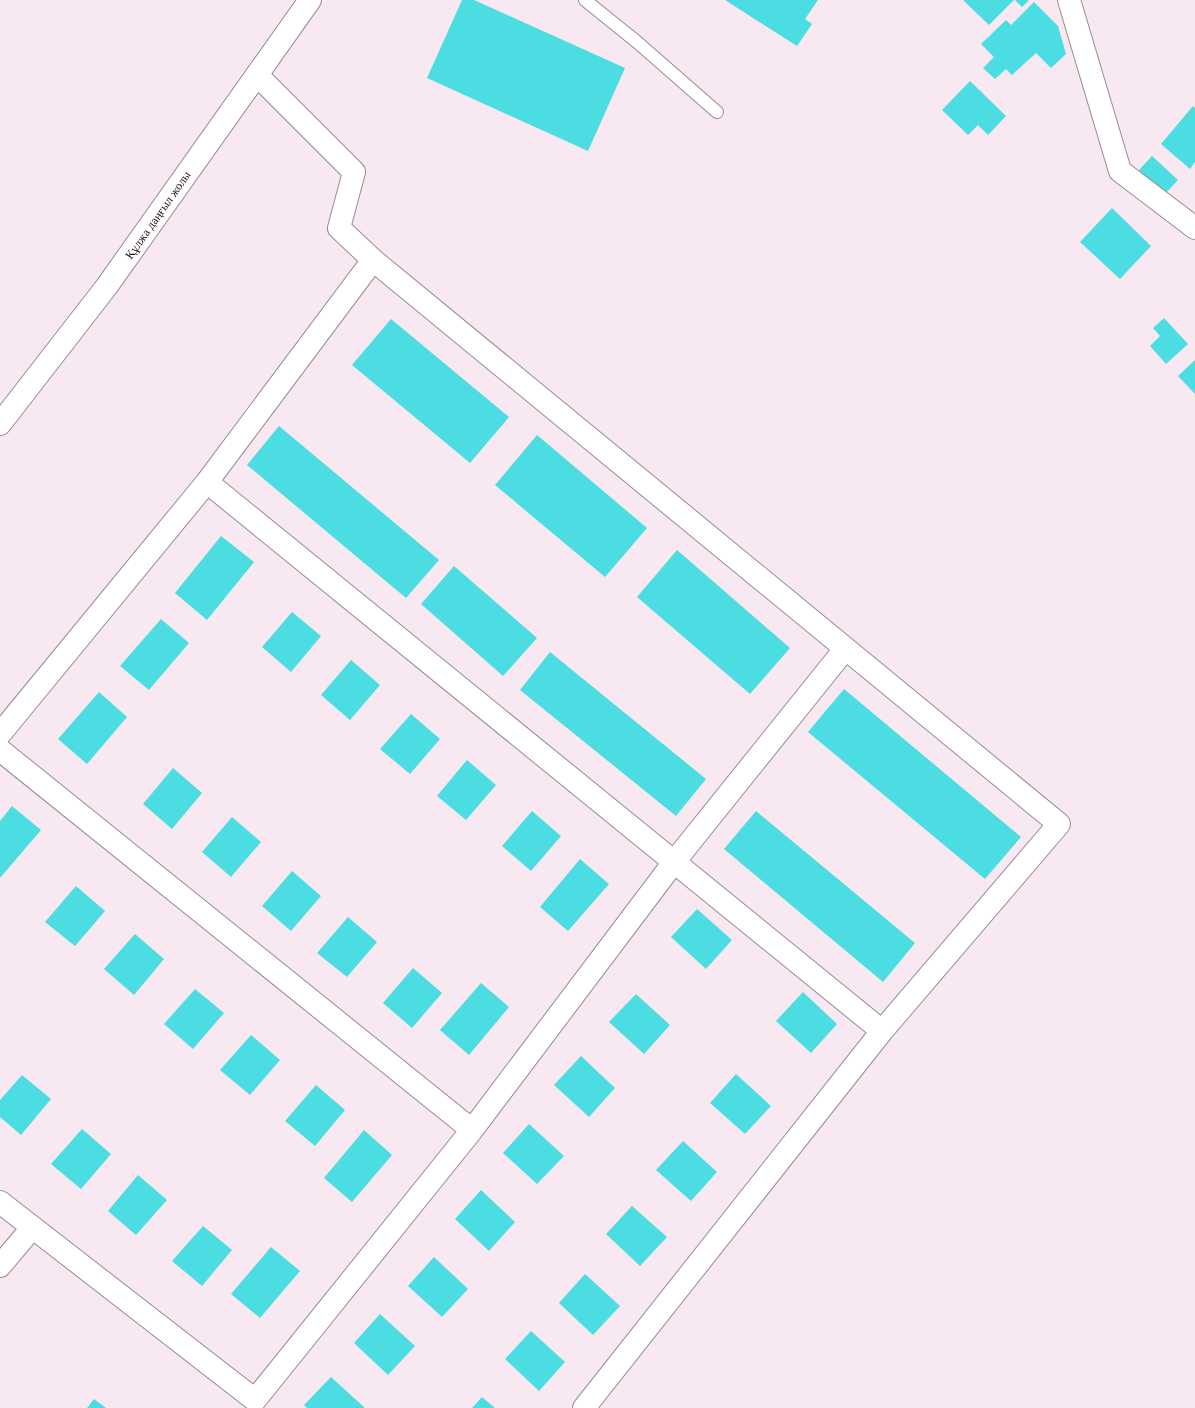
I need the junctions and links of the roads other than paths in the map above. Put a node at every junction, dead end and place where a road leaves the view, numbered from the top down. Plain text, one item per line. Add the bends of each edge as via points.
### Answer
1 (310, 0) edge
2 (585, 0) edge
3 (1069, 0) edge
4 (257, 75) junction
5 (717, 112) dead end
6 (1195, 228) edge
7 (373, 260) junction
8 (0, 424) edge
9 (207, 482) junction
10 (845, 649) junction
11 (0, 734) edge
12 (0, 750) edge
13 (674, 862) junction
14 (882, 1031) junction
15 (472, 1130) junction
16 (0, 1202) edge
17 (32, 1228) junction
18 (0, 1266) edge
19 (256, 1405) edge
20 (584, 1408) edge

1 - 4 street, Құлжа даңғыл жолы
2 - 5 lane
3 - 6 street via 1120,171
4 - 7 street via 354,172 338,228
4 - 8 street, Құлжа даңғыл жолы via 107,286
7 - 9 street
7 - 10 street
9 - 11 street
9 - 13 street
10 - 13 street
10 - 14 street via 1059,824
12 - 15 street
13 - 14 street
13 - 15 street
14 - 20 street
15 - 19 street
16 - 17 street
17 - 18 street
17 - 19 street

